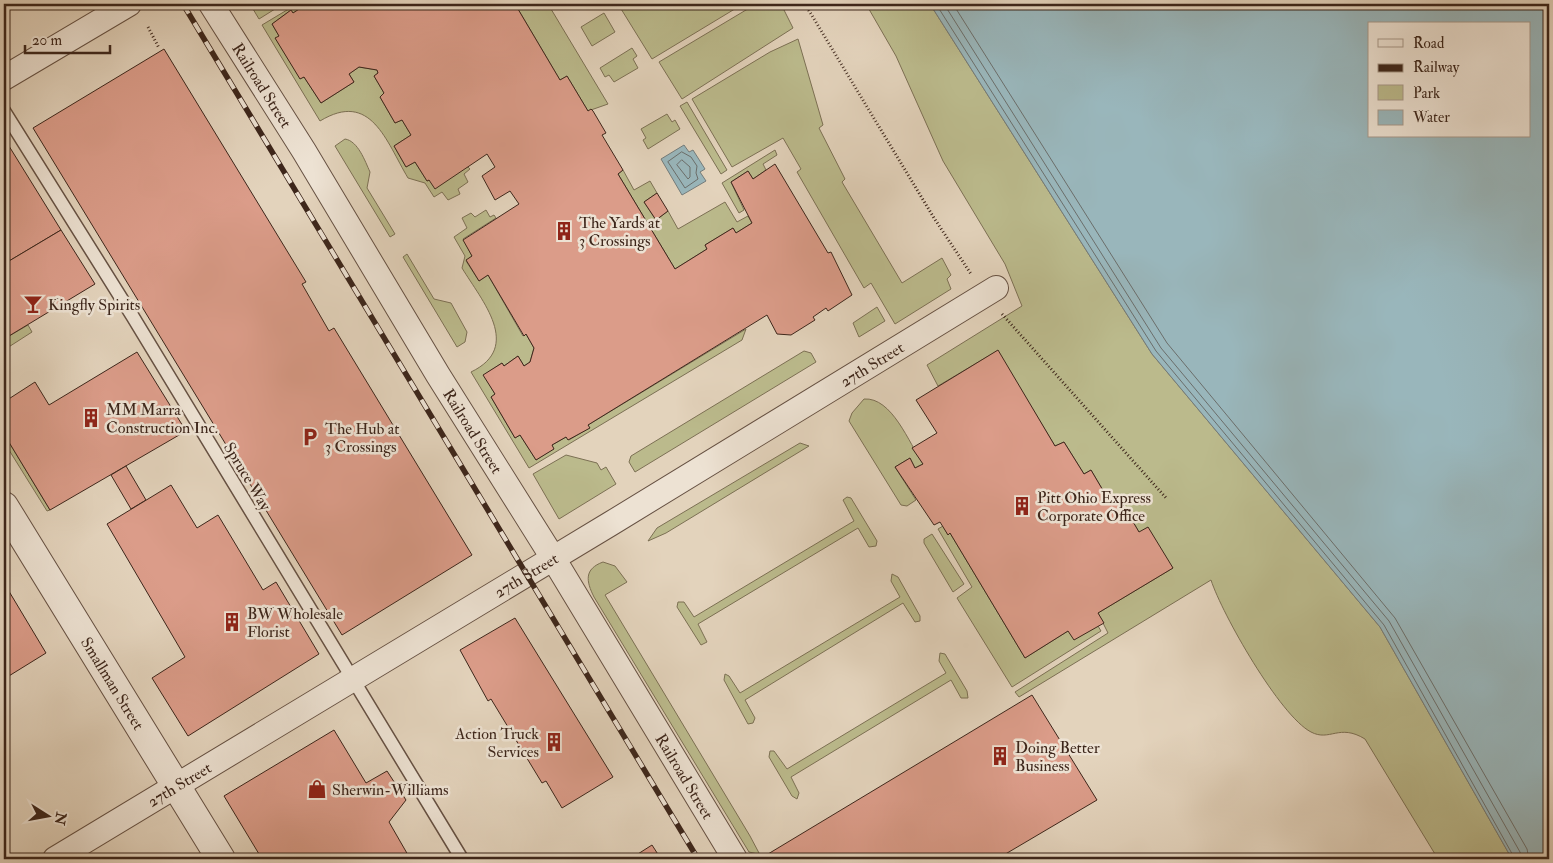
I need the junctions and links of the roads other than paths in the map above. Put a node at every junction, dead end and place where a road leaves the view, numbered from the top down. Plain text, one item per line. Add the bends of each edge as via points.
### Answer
1 (129, 4) edge
2 (210, 4) edge
3 (4, 78) edge
4 (4, 111) edge
5 (990, 291) road end
6 (4, 506) edge
7 (553, 558) junction
8 (353, 680) junction
9 (175, 786) junction
10 (54, 859) edge
11 (221, 859) edge
12 (462, 859) edge
13 (735, 859) edge

1 - 3 street
2 - 7 street, Railroad Street via 304,151 438,375
4 - 8 lane, Spruce Way
5 - 7 street, 27th Street
6 - 9 street, Smallman Street
7 - 8 street, 27th Street
7 - 13 street, Railroad Street
8 - 9 street, 27th Street
8 - 12 lane, Spruce Way
9 - 10 street, 27th Street
9 - 11 street, Smallman Street

